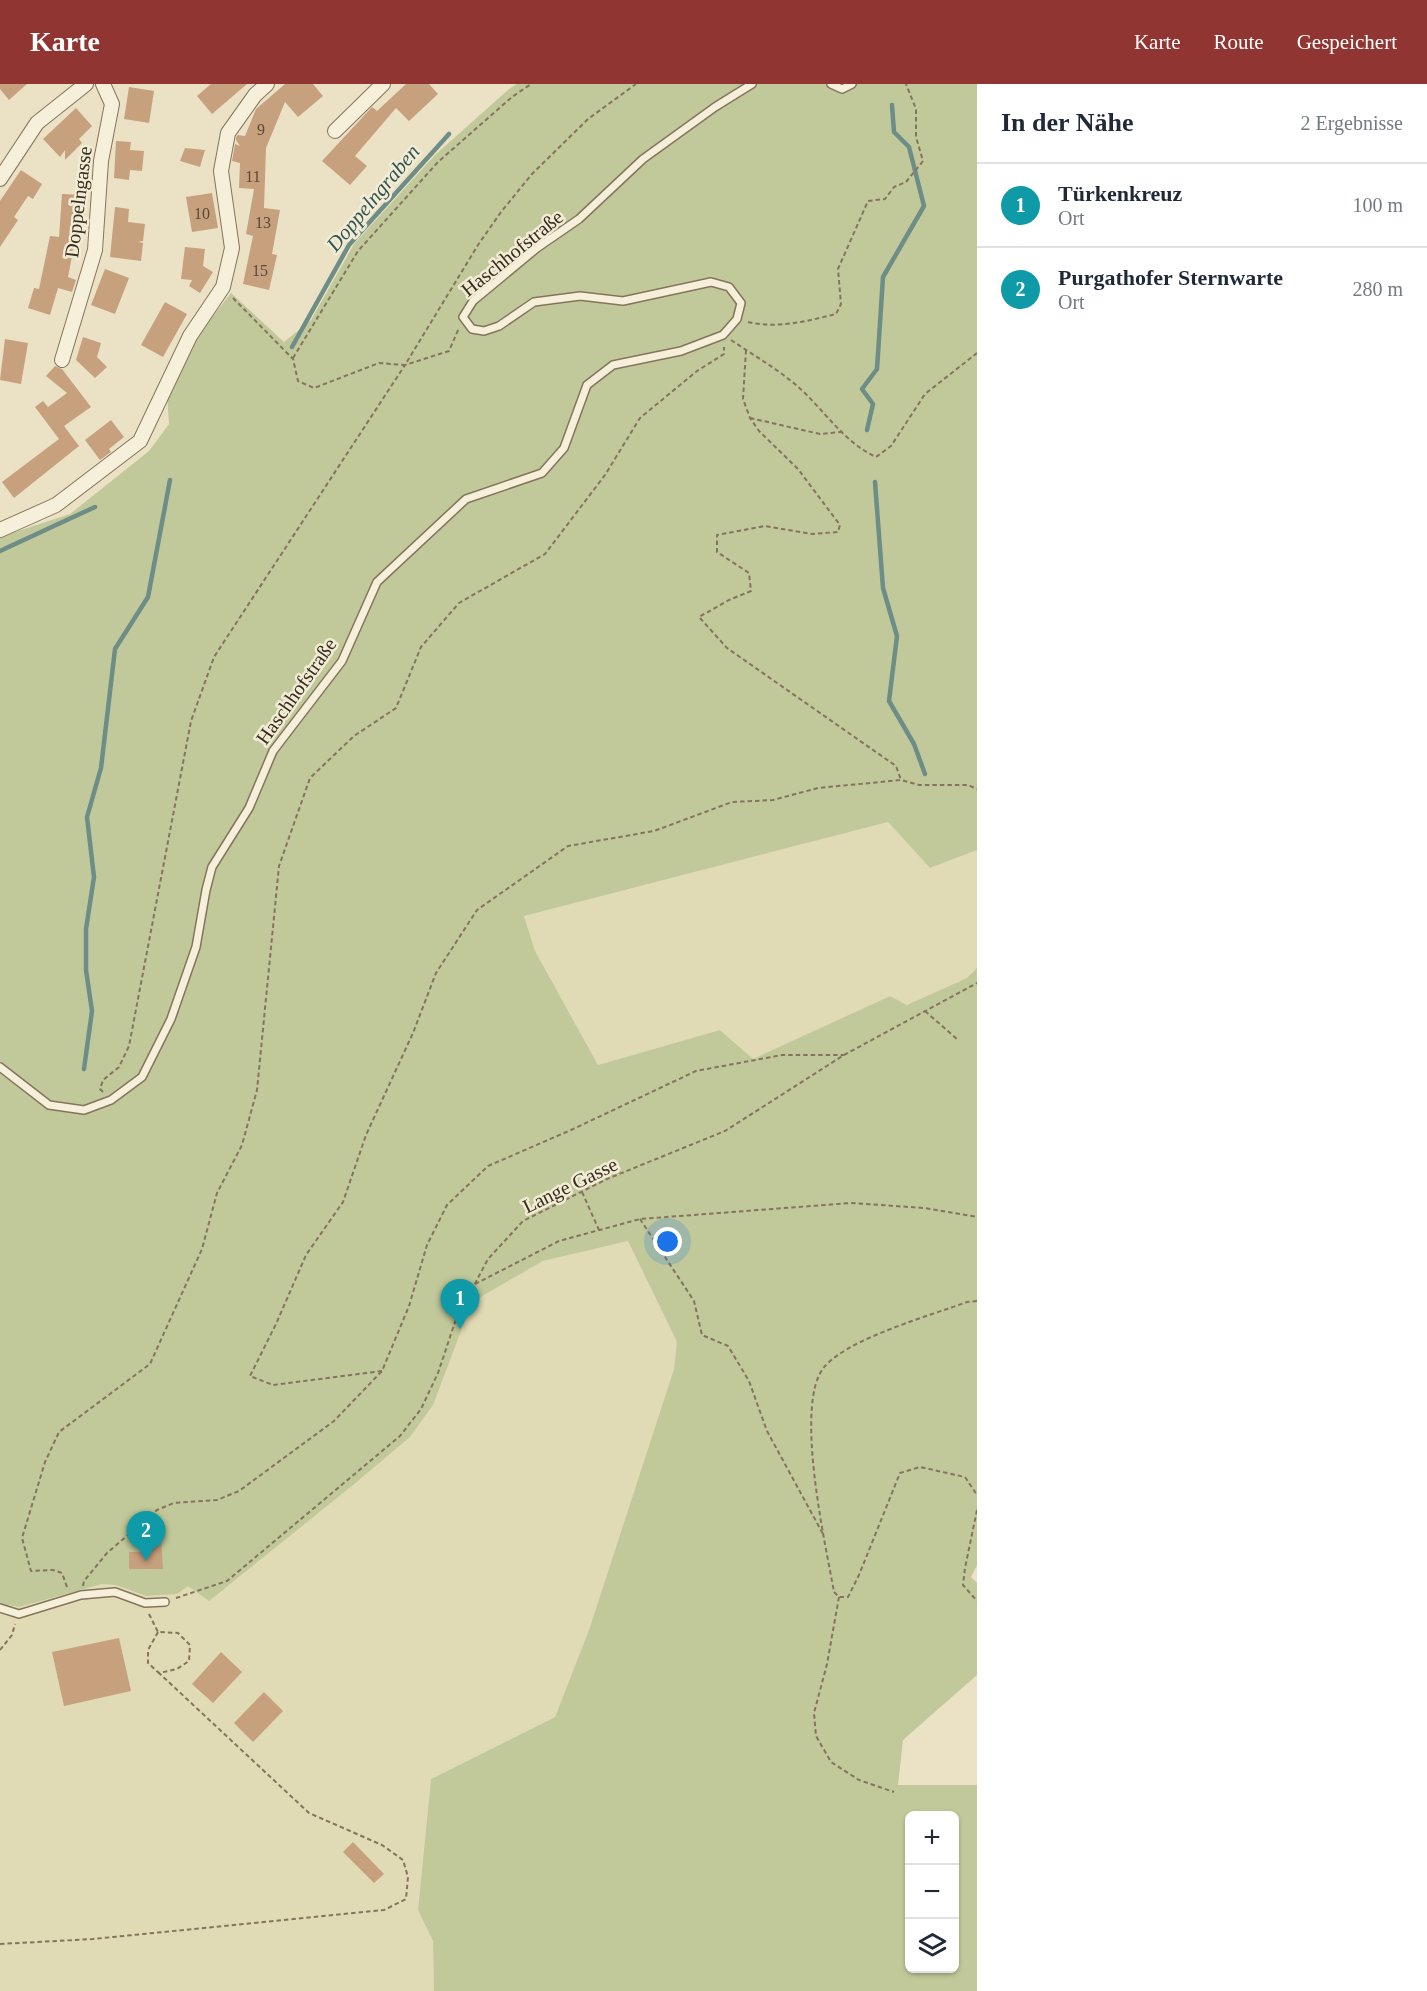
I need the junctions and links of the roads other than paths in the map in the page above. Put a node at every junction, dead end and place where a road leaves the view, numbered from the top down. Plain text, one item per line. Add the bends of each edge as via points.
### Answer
1 (87, 84) edge
2 (103, 84) edge
3 (267, 84) edge
4 (383, 84) edge
5 (752, 84) edge
6 (831, 84) edge
7 (852, 84) edge
8 (335, 131) dead end
9 (0, 180) edge
10 (62, 360) dead end
11 (0, 530) edge
12 (0, 1067) edge
13 (165, 1602) road end
14 (0, 1608) edge

1 - 9 street via 37,123
2 - 10 street, Doppelngasse via 112,104 101,161 95,250
3 - 11 street via 228,133 221,171 232,248 223,287 190,336 140,441 56,505
4 - 8 street
5 - 12 lane, Haschhofstraße via 643,159 579,219 473,301 463,317 472,329 484,331 499,326 534,302 580,296 623,301 711,282 729,287 741,303 738,319 723,335 681,351 613,365 587,385 564,448 543,472 466,499 377,582 342,662 273,751 249,808 212,867 196,947 171,1019 142,1077 111,1100 84,1110 49,1105
6 - 7 lane via 842,89
13 - 14 lane via 145,1603 115,1592 81,1595 20,1614

